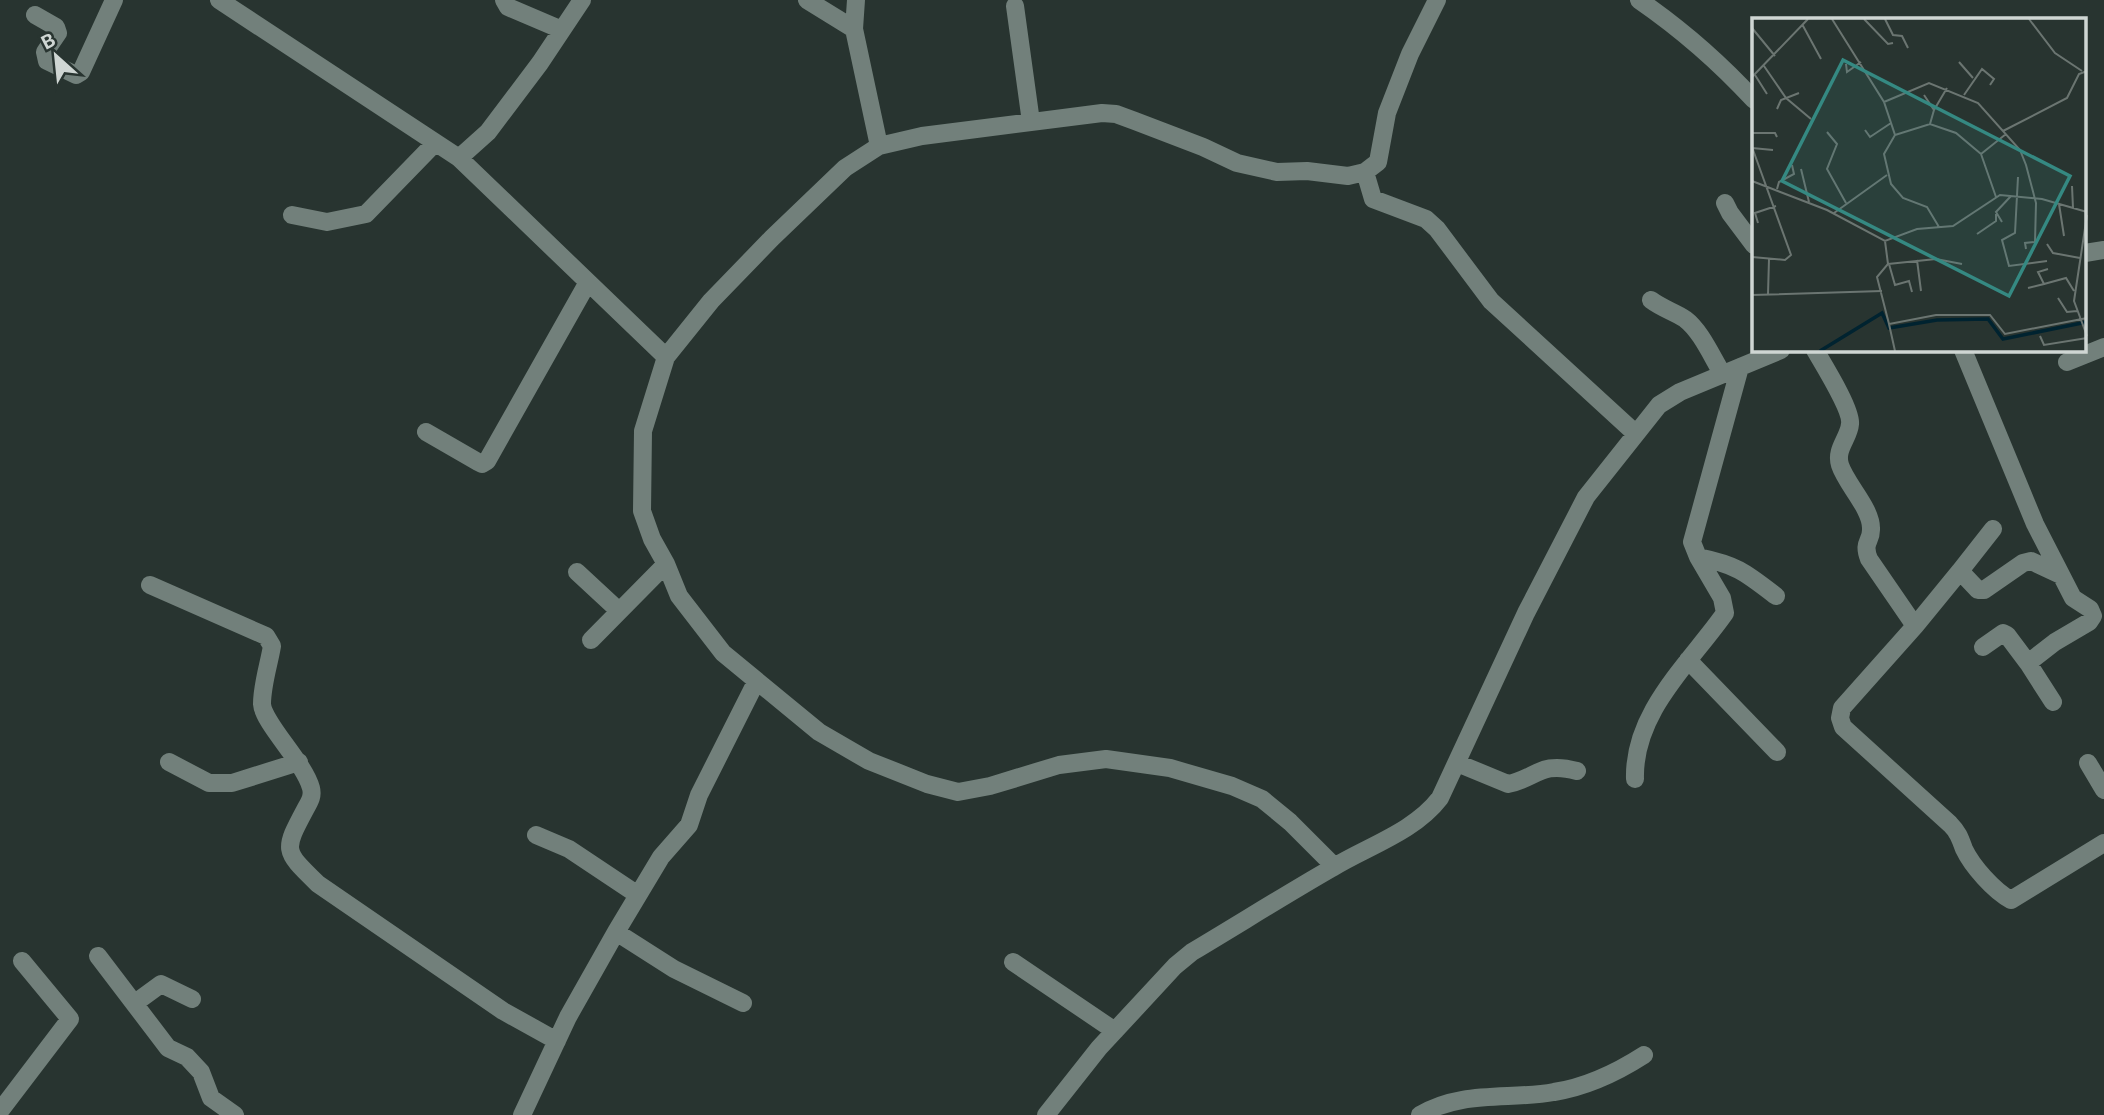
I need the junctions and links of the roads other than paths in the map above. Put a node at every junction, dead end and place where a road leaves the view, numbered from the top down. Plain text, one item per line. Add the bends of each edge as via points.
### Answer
1 (114, 0) edge
2 (219, 0) edge
3 (504, 0) edge
4 (582, 0) edge
5 (807, 0) edge
6 (856, 0) edge
7 (1437, 0) edge
8 (1639, 0) edge
9 (1015, 6) dead end
10 (35, 15) dead end
11 (854, 29) junction
12 (562, 30) junction
13 (1752, 98) edge
14 (1031, 122) junction
15 (435, 143) junction
16 (879, 146) junction
17 (459, 159) junction
18 (1366, 172) junction
19 (1726, 203) dead end
20 (292, 215) dead end
21 (1752, 243) edge
22 (2104, 250) edge
23 (2086, 253) edge
24 (588, 282) junction
25 (1651, 300) dead end
26 (2104, 347) edge
27 (1776, 352) edge
28 (1816, 352) edge
29 (1964, 352) edge
30 (666, 357) junction
31 (2067, 362) dead end
32 (1740, 367) junction
33 (1723, 373) junction
34 (426, 432) dead end
35 (1635, 433) junction
36 (1993, 529) dead end
37 (1698, 557) junction
38 (666, 564) junction
39 (1960, 571) junction
40 (577, 572) dead end
41 (2061, 575) junction
42 (150, 585) dead end
43 (1776, 596) dead end
44 (618, 610) junction
45 (1915, 626) junction
46 (591, 639) dead end
47 (1983, 646) dead end
48 (1688, 660) junction
49 (2028, 663) junction
50 (756, 682) junction
51 (2053, 702) dead end
52 (1777, 752) dead end
53 (169, 762) dead end
54 (299, 762) junction
55 (1457, 763) junction
56 (2088, 763) dead end
57 (1577, 771) dead end
58 (1635, 779) dead end
59 (2104, 790) edge
60 (536, 835) dead end
61 (2104, 843) edge
62 (1334, 866) junction
63 (638, 895) junction
64 (616, 932) junction
65 (97, 956) dead end
66 (22, 961) dead end
67 (1013, 962) dead end
68 (192, 999) dead end
69 (135, 1003) junction
70 (743, 1003) dead end
71 (1115, 1031) junction
72 (557, 1041) junction
73 (1644, 1055) dead end
74 (0, 1111) edge
75 (235, 1115) edge
76 (522, 1115) edge
77 (1046, 1115) edge
78 (1420, 1115) edge

1 - 10 street via 76,75 47,61 45,52 58,33
2 - 15 street
3 - 12 street via 508,7
4 - 12 street
5 - 11 street
6 - 11 street
7 - 18 street via 1387,113 1378,162
8 - 13 street via 1675,25
9 - 14 street
11 - 16 street
12 - 17 street via 488,132
14 - 16 street
14 - 18 street via 1116,114 1237,163 1276,172 1348,176
15 - 17 street
15 - 20 street via 366,214 327,222
16 - 30 street via 845,168 772,238 711,301
17 - 24 street
18 - 35 street via 1373,199 1426,219 1491,301
19 - 21 street
22 - 23 street
24 - 30 street
24 - 34 street via 487,461 482,464
25 - 33 street via 1685,319
26 - 31 street
27 - 32 street
28 - 45 street via 1848,411 1850,424 1840,446 1839,463 1869,519 1872,530 1865,549
29 - 41 street
30 - 38 street via 643,430 641,482 642,511
32 - 33 street
32 - 37 street via 1692,542
33 - 35 street via 1659,405
35 - 55 street via 1586,497
36 - 39 street
37 - 43 street via 1744,570
37 - 48 street via 1723,598 1725,612
38 - 44 street
38 - 50 street via 679,596 699,624
39 - 41 street via 1978,590 2031,561
39 - 45 street
40 - 44 street
41 - 49 street via 2073,598 2093,616
42 - 54 street via 271,640 264,711
44 - 46 street
45 - 61 street via 1842,708 1843,727 1960,834 1965,851 1996,892 2011,900
47 - 49 street via 2003,633
48 - 52 street
48 - 58 street via 1652,712 1634,759
49 - 51 street
50 - 62 street via 819,732 869,761 958,792 1059,765 1106,759 1170,768 1232,786 1262,799
50 - 63 street via 699,795 690,825 661,857
53 - 54 street via 209,783 232,783
54 - 72 street via 311,798 289,839 296,862 318,884 503,1011
55 - 57 street via 1507,784 1546,768
55 - 62 street via 1430,811
56 - 59 street
60 - 63 street via 569,849
62 - 71 street via 1192,952
63 - 64 street
64 - 70 street via 674,969
64 - 72 street
65 - 69 street
66 - 74 street via 70,1020
67 - 71 street
68 - 69 street via 161,984
69 - 75 street via 168,1048 187,1057 201,1072 211,1098
71 - 77 street
72 - 76 street
73 - 78 street via 1598,1079 1564,1090 1493,1095

